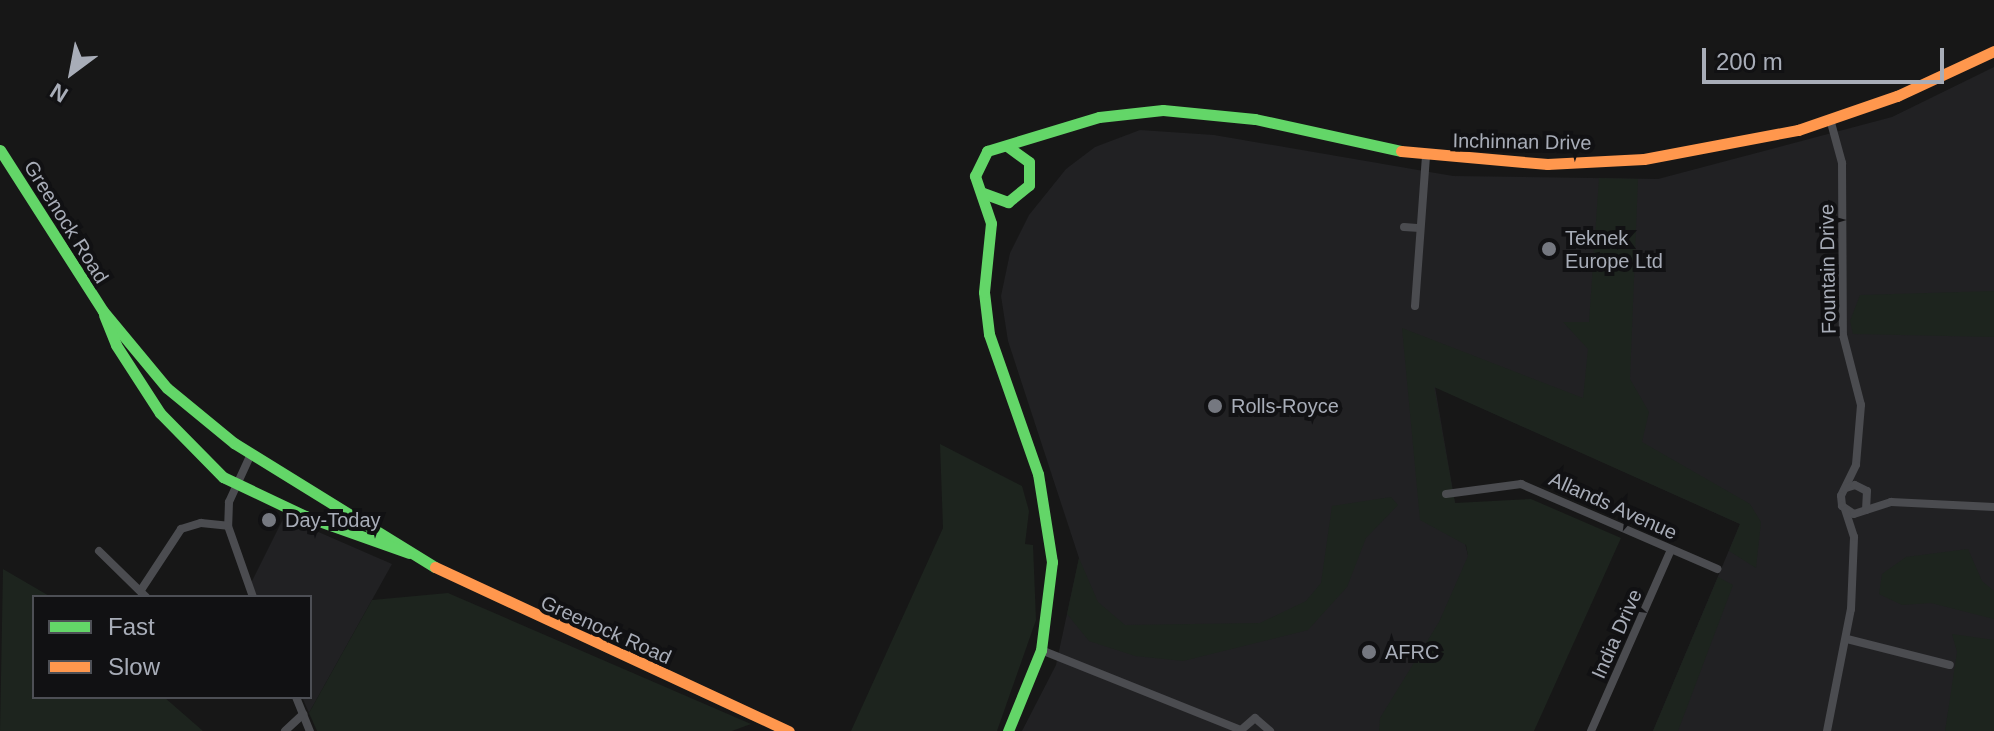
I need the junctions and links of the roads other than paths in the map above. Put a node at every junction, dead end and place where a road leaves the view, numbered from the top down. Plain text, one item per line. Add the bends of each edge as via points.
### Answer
1 (1994, 51) edge
2 (1830, 119) junction
3 (1039, 138) junction
4 (1006, 146) junction
5 (0, 150) edge
6 (1426, 157) junction
7 (1029, 162) junction
8 (983, 193) junction
9 (1008, 202) junction
10 (991, 223) junction
11 (1404, 227) dead end
12 (1420, 228) junction
13 (1415, 306) dead end
14 (103, 311) junction
15 (251, 454) junction
16 (1856, 465) junction
17 (236, 484) junction
18 (1846, 488) junction
19 (1865, 489) junction
20 (311, 491) junction
21 (1446, 494) dead end
22 (1891, 502) junction
23 (1994, 507) edge
24 (1845, 510) junction
25 (1864, 511) junction
26 (302, 514) junction
27 (228, 526) junction
28 (1854, 537) junction
29 (1671, 550) junction
30 (99, 551) dead end
31 (412, 554) junction
32 (1717, 569) dead end
33 (144, 594) edge
34 (252, 595) edge
35 (1847, 639) junction
36 (1041, 650) junction
37 (1950, 665) dead end
38 (297, 699) edge
39 (303, 714) junction
40 (1240, 730) edge
41 (285, 731) edge
42 (310, 731) edge
43 (789, 731) edge
44 (1008, 731) edge
45 (1270, 731) edge
46 (1591, 731) edge
47 (1827, 731) edge

1 - 2 street, Inchinnan Drive
2 - 6 street, Inchinnan Drive via 1740,144 1644,159 1547,164
2 - 16 street, Fountain Drive via 1842,163 1843,335 1861,405
3 - 4 street, Inchinnan Drive
3 - 6 street, Inchinnan Drive via 1111,115 1193,110
3 - 7 street
4 - 7 street
4 - 8 street via 987,151 976,166
5 - 14 street, Greenock Road
6 - 12 street
7 - 9 street via 1029,185
8 - 9 street
8 - 10 street
9 - 10 street
10 - 36 street via 984,292 989,334 1038,474 1049,528 1052,584
11 - 12 street
12 - 13 street
14 - 15 street, Greenock Road via 167,388
14 - 17 street, Greenock Road via 110,335 160,413 194,451
15 - 17 street
15 - 20 street, Greenock Road
16 - 18 street, Fountain Drive
16 - 19 street, Fountain Drive
17 - 26 street, Greenock Road
17 - 27 street
18 - 19 street
18 - 24 street via 1841,496
19 - 22 street
19 - 25 street
20 - 26 street
20 - 31 street, Greenock Road
21 - 29 street, Allands Avenue via 1521,484
22 - 23 street
22 - 25 street
24 - 25 street
24 - 28 street
25 - 28 street
26 - 31 street, Greenock Road via 394,552
27 - 33 street via 201,523 181,529
27 - 34 street
28 - 35 street
29 - 32 street, Allands Avenue
29 - 46 street, India Drive
30 - 33 street
31 - 43 street, Greenock Road via 507,606
35 - 37 street
35 - 47 street
36 - 40 street
36 - 44 street
38 - 39 street
39 - 41 street
39 - 42 street
40 - 45 street via 1255,718

